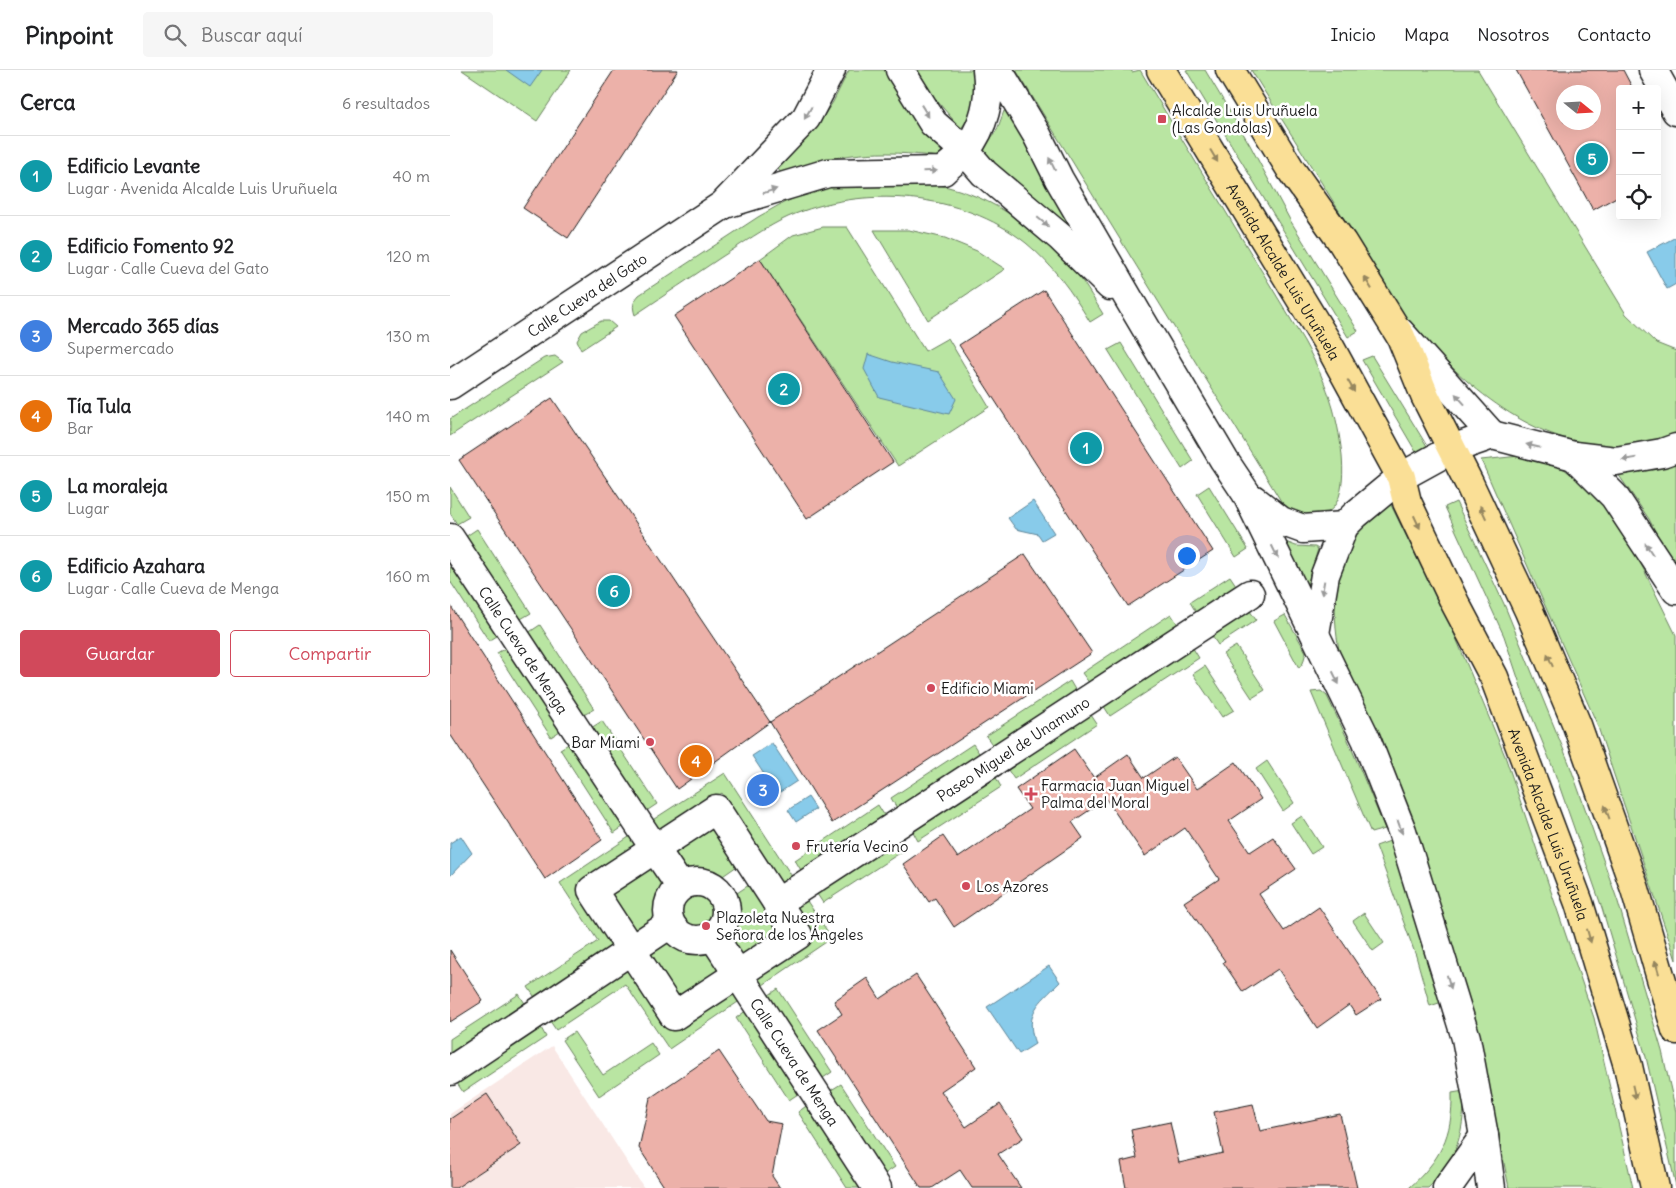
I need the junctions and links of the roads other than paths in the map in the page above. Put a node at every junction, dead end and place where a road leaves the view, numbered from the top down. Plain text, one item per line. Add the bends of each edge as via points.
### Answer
1 (830, 70) edge
2 (900, 70) edge
3 (987, 70) edge
4 (998, 70) edge
5 (1161, 70) edge
6 (1230, 70) edge
7 (1653, 70) edge
8 (1676, 112) edge
9 (965, 151) junction
10 (723, 205) junction
11 (1137, 313) junction
12 (1394, 325) junction
13 (450, 385) edge
14 (1492, 436) junction
15 (1676, 448) edge
16 (1452, 449) junction
17 (1574, 456) junction
18 (1401, 477) junction
19 (1246, 493) junction
20 (1344, 526) junction
21 (450, 538) edge
22 (1676, 590) edge
23 (1250, 594) dead end
24 (1315, 634) junction
25 (655, 850) junction
26 (755, 870) junction
27 (680, 886) junction
28 (719, 892) junction
29 (777, 904) junction
30 (670, 924) junction
31 (713, 936) junction
32 (631, 950) junction
33 (737, 974) junction
34 (1676, 1030) edge
35 (450, 1071) edge
36 (1484, 1136) junction
37 (877, 1188) edge
38 (1447, 1188) edge
39 (1491, 1188) edge
40 (1655, 1188) edge

1 -> 10 street via 806,118
2 -> 9 street via 933,123
3 - 9 street via 989,87 982,122
11 -> 4 street
5 -> 18 main road, Avenida Alcalde Luis Uruñuela via 1330,347
12 -> 6 main road via 1342,242 1291,170
7 - 8 street
10 -> 9 street via 828,173 943,171
9 -> 11 street via 984,173 1060,236
10 - 13 street, Calle Cueva del Gato
11 - 19 street
14 -> 12 street
12 - 16 main road
14 - 16 street
17 -> 14 street
15 -> 17 street via 1616,461
16 - 18 street
34 -> 16 main road via 1635,889 1576,725 1529,611
22 -> 17 street via 1614,496
18 - 20 street
18 -> 40 main road, Avenida Alcalde Luis Uruñuela via 1409,507 1494,677 1580,903 1628,1066
19 - 20 street via 1281,521 1303,529
19 -> 24 street
20 -> 24 street via 1325,575
21 - 25 street, Calle Cueva de Menga
23 - 29 street, Paseo Miguel de Unamuno
24 -> 36 street via 1366,739 1402,831 1466,1038
25 - 26 street via 716,809
25 - 27 street, Calle Cueva de Menga
25 - 32 street via 592,890
26 - 28 street
26 - 29 street
27 - 28 street via 697,881 713,886
27 - 30 street via 670,899
28 - 31 street via 726,910 720,929
29 - 33 street via 798,935
30 - 31 street via 676,932 694,940
30 - 32 street
31 - 33 street, Calle Cueva de Menga
32 - 33 street via 674,1016
32 - 35 street
33 - 37 street, Calle Cueva de Menga
36 - 38 street
36 - 39 street

